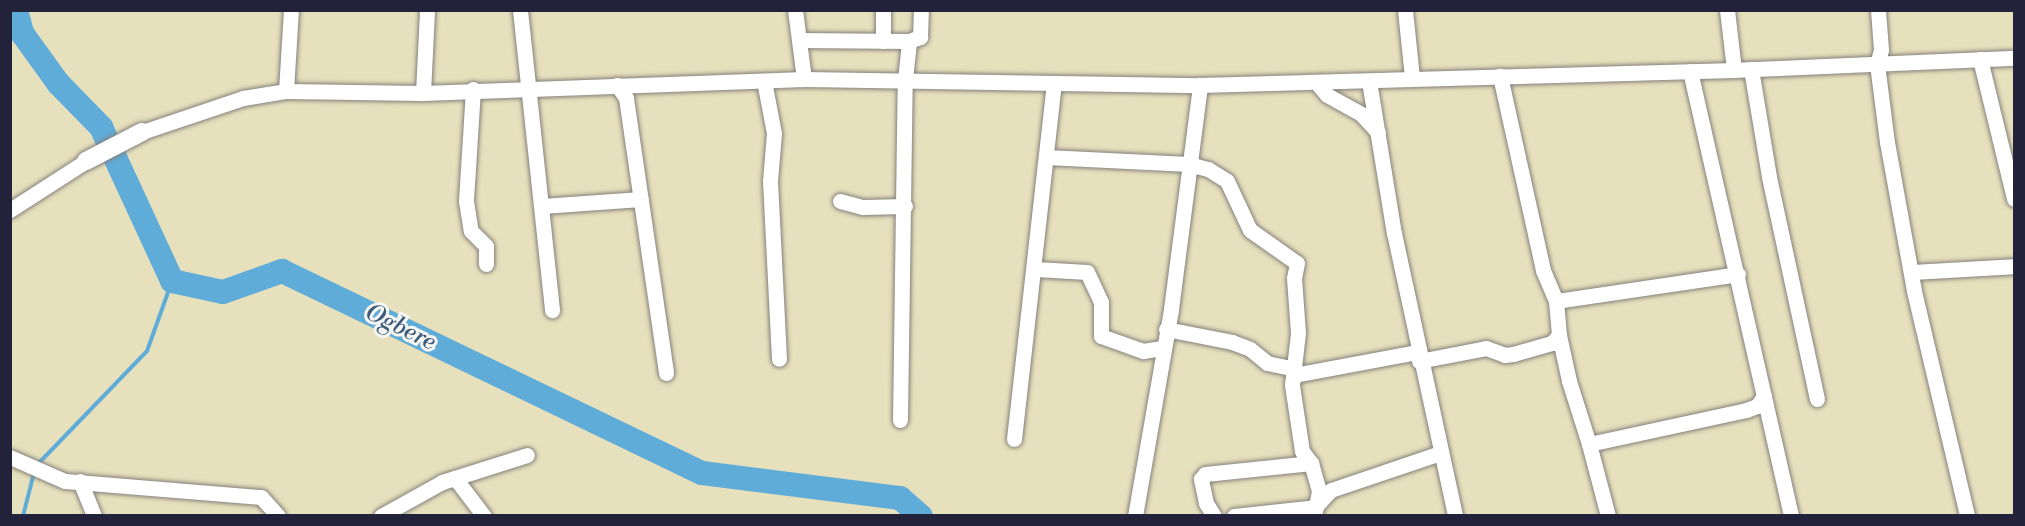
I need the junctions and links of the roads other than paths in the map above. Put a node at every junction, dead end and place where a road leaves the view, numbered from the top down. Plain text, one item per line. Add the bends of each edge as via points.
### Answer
1 (291, 10) edge
2 (427, 10) edge
3 (520, 10) edge
4 (795, 10) edge
5 (883, 10) edge
6 (921, 10) edge
7 (1405, 10) edge
8 (1727, 10) edge
9 (1878, 10) edge
10 (799, 40) junction
11 (883, 41) junction
12 (909, 41) junction
13 (2014, 58) edge
14 (1980, 59) junction
15 (1877, 64) junction
16 (1750, 69) junction
17 (1734, 70) junction
18 (1690, 71) junction
19 (1500, 76) junction
20 (1412, 78) junction
21 (804, 79) junction
22 (905, 80) junction
23 (764, 81) junction
24 (1368, 81) junction
25 (1316, 82) junction
26 (1054, 84) junction
27 (1200, 84) junction
28 (617, 85) junction
29 (473, 89) junction
30 (530, 89) junction
31 (286, 91) junction
32 (423, 93) junction
33 (142, 132) joint
34 (1378, 132) junction
35 (1046, 157) junction
36 (86, 161) joint
37 (1189, 164) junction
38 (641, 199) junction
39 (2014, 199) edge
40 (840, 201) dead end
41 (542, 206) junction
42 (905, 206) junction
43 (10, 210) edge
44 (486, 264) dead end
45 (2014, 266) edge
46 (1036, 269) junction
47 (1911, 272) junction
48 (1738, 274) junction
49 (1556, 301) junction
50 (552, 310) dead end
51 (1166, 329) junction
52 (1559, 334) junction
53 (1162, 348) junction
54 (1418, 356) junction
55 (779, 359) dead end
56 (1294, 372) junction
57 (666, 373) dead end
58 (1764, 396) junction
59 (1817, 399) dead end
60 (900, 420) dead end
61 (1014, 439) dead end
62 (1589, 444) junction
63 (1440, 453) junction
64 (527, 454) dead end
65 (10, 457) edge
66 (1311, 464) junction
67 (454, 478) junction
68 (80, 481) junction
69 (1315, 511) edge
70 (94, 516) edge
71 (278, 516) edge
72 (381, 516) edge
73 (484, 516) edge
74 (1135, 516) edge
75 (1214, 516) edge
76 (1234, 516) edge
77 (1455, 516) edge
78 (1608, 516) edge
79 (1791, 516) edge
80 (1967, 516) edge

1 - 31 street
2 - 32 street
3 - 30 street via 522,52
4 - 10 street
5 - 11 street
6 - 12 street via 920,37
7 - 20 street
8 - 17 street
9 - 15 street via 1881,50
10 - 11 street
10 - 21 street
11 - 12 street
12 - 22 street
13 - 14 street
14 - 15 street
14 - 39 street
15 - 16 street
15 - 47 street
16 - 17 street
16 - 59 street
17 - 18 street
18 - 19 street
18 - 48 street
19 - 20 street
19 - 49 street via 1543,270
20 - 24 street
21 - 22 street
21 - 23 street
22 - 26 street
22 - 42 street
23 - 28 street
23 - 55 street via 774,133 770,181
24 - 25 street
24 - 34 street
25 - 27 street
25 - 34 street via 1327,95 1361,114
26 - 27 street
26 - 35 street
27 - 37 street
28 - 30 street
28 - 38 street via 626,98
29 - 30 street
29 - 32 street
29 - 44 street via 466,201 471,231 486,246
30 - 41 street
31 - 32 street
31 - 33 street via 243,98
33 - 36 street
34 - 54 street
35 - 37 street
35 - 46 street
36 - 43 street
37 - 51 street
37 - 56 street via 1227,181 1250,230 1297,263
38 - 41 street
38 - 57 street
40 - 42 street via 863,207
41 - 50 street via 546,280
42 - 60 street
45 - 47 street
46 - 53 street via 1087,272 1101,302 1101,336 1143,351
46 - 61 street
47 - 80 street
48 - 49 street
48 - 58 street
49 - 52 street
51 - 53 street
51 - 56 street via 1232,342 1250,349 1267,363
52 - 54 street via 1552,343 1513,354 1486,348
52 - 62 street
53 - 74 street
54 - 56 street
54 - 63 street
56 - 66 street via 1292,385 1302,451
58 - 62 street via 1746,410
58 - 79 street
62 - 78 street
63 - 69 street via 1331,490
63 - 77 street
64 - 67 street
65 - 68 street via 35,471
66 - 69 street via 1318,491
66 - 75 street via 1205,474 1201,479 1206,503
67 - 72 street via 419,492
67 - 73 street
68 - 70 street
68 - 71 street via 261,496
69 - 76 street

